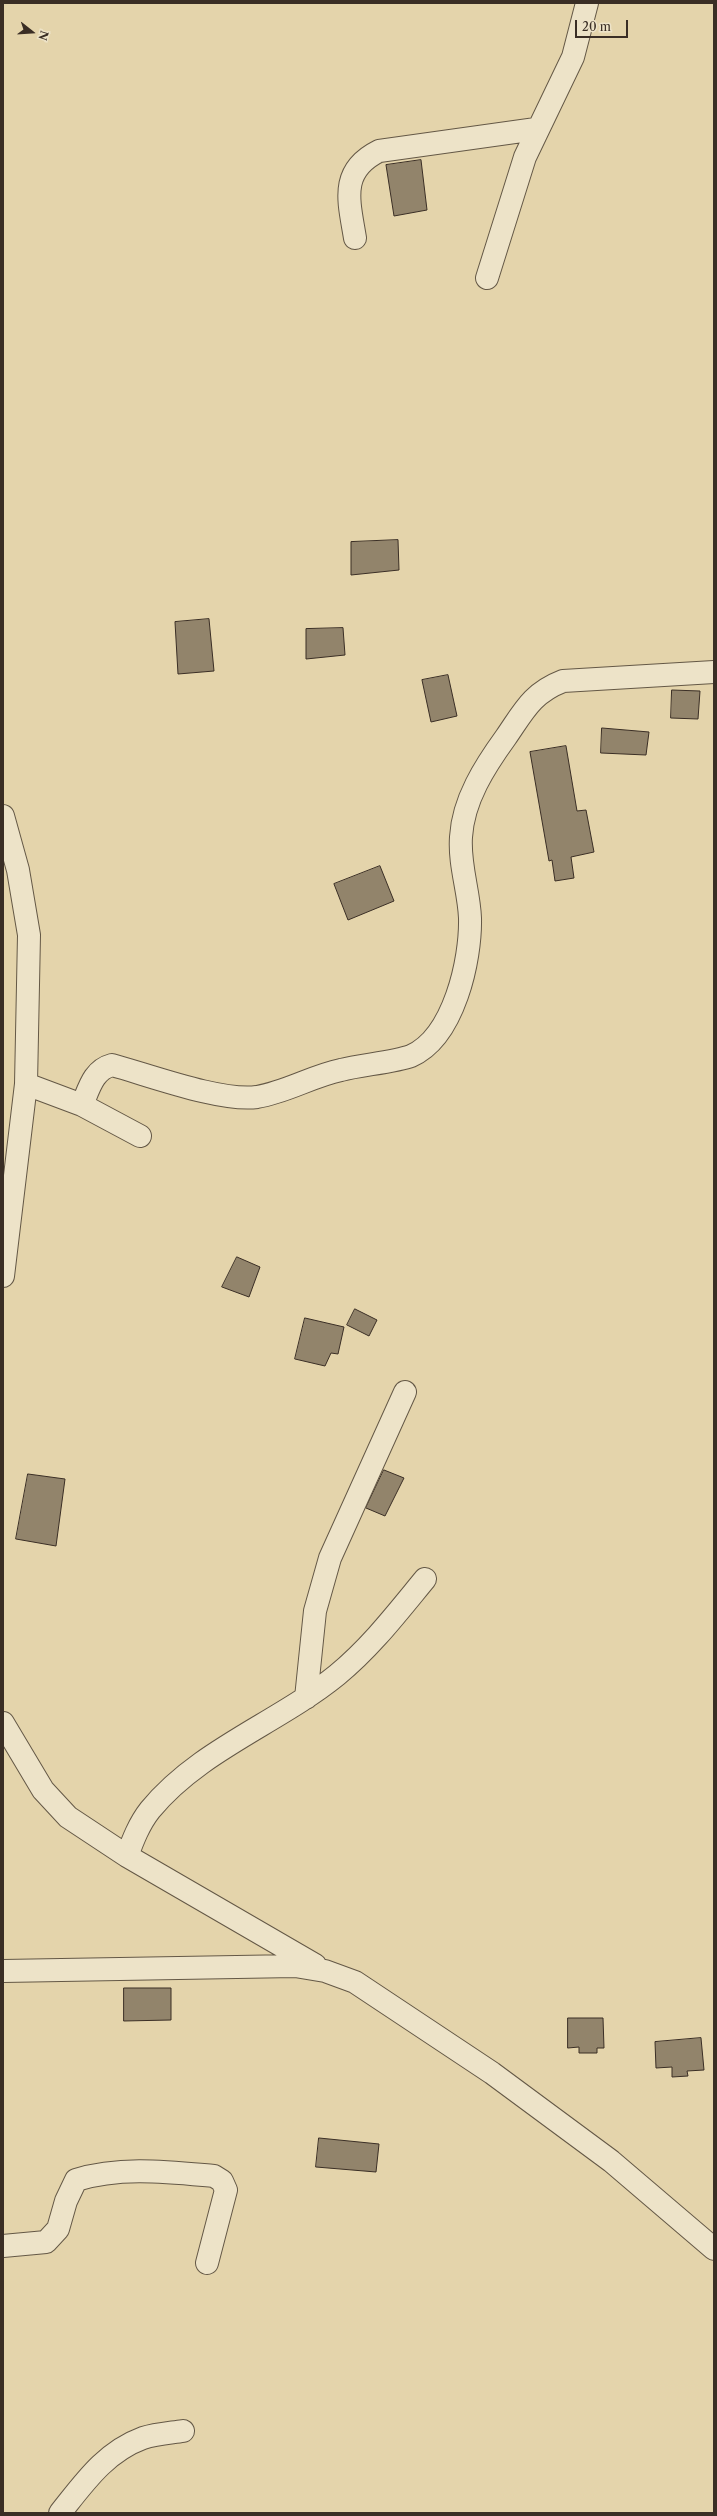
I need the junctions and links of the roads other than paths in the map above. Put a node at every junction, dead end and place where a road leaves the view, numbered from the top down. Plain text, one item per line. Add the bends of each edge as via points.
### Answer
1 (587, 3) edge
2 (536, 129) junction
3 (355, 238) dead end
4 (487, 278) dead end
5 (714, 672) edge
6 (3, 816) edge
7 (11, 874) edge
8 (26, 1084) junction
9 (82, 1105) junction
10 (140, 1136) dead end
11 (3, 1276) edge
12 (405, 1392) dead end
13 (425, 1579) dead end
14 (306, 1698) junction
15 (3, 1723) edge
16 (127, 1856) junction
17 (3, 1971) edge
18 (325, 1971) junction
19 (3, 2246) edge
20 (714, 2249) edge
21 (207, 2262) dead end
22 (183, 2431) dead end
23 (60, 2513) edge

1 - 2 street via 573,57 554,100
2 - 3 street via 379,152 364,159 354,172 348,192
2 - 4 street
5 - 9 street via 563,681 544,688 526,707 484,768 469,804 461,837 470,918 467,957 460,988 449,1014 430,1042 411,1056 334,1071 285,1090 256,1097 230,1097 112,1065 103,1067 97,1073
6 - 7 street
7 - 8 street via 29,935
8 - 9 street
8 - 11 street
9 - 10 street
12 - 14 street via 330,1558 315,1611
13 - 14 street via 370,1646
14 - 16 street via 184,1776 150,1810 138,1829
15 - 16 street via 43,1790 68,1817
16 - 18 street
17 - 18 street via 295,1966
18 - 20 street via 355,1982 492,2073 611,2161
19 - 21 street via 46,2242 58,2229 66,2201 76,2180 98,2173 119,2172 214,2176 222,2181 226,2190
22 - 23 street via 144,2438 119,2450 97,2467

